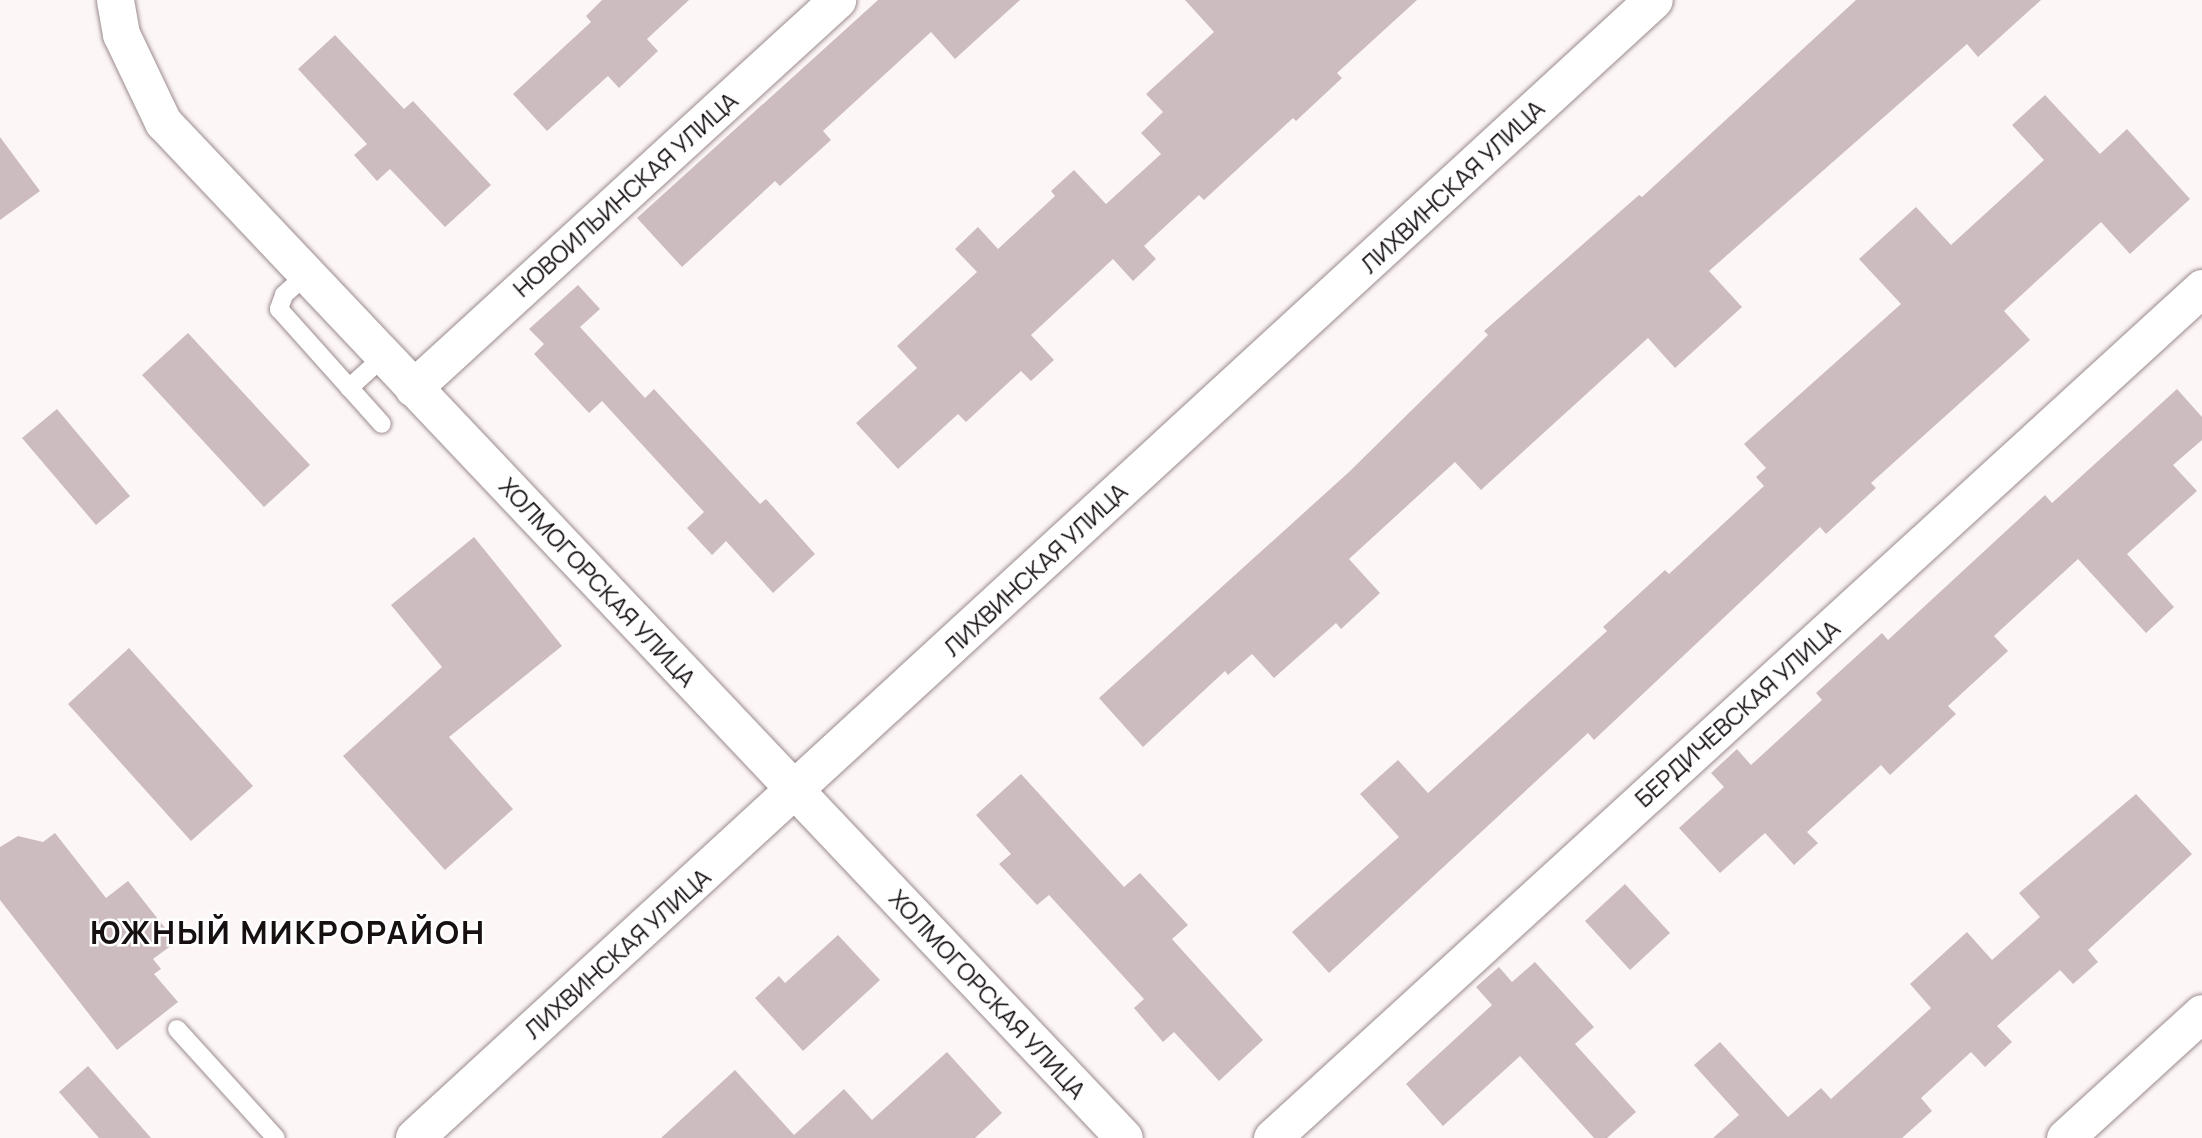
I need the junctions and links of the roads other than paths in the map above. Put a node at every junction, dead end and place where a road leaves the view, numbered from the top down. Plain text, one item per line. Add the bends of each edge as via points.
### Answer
1 (116, 0) edge
2 (837, 0) edge
3 (1654, 0) edge
4 (307, 274) junction
5 (2202, 288) edge
6 (383, 356) junction
7 (349, 388) junction
8 (413, 388) junction
9 (382, 424) dead end
10 (794, 790) junction
11 (2202, 1013) edge
12 (177, 1029) dead end
13 (276, 1138) edge
14 (415, 1138) edge
15 (1124, 1138) edge
16 (1272, 1138) edge
17 (2066, 1138) edge

1 - 4 street, ХОЛМОГОРСКАЯ УЛИЦА via 121,34 163,122
2 - 8 street, НОВОИЛЬИНСКАЯ УЛИЦА
3 - 10 main road, ЛИХВИНСКАЯ УЛИЦА
4 - 6 street, ХОЛМОГОРСКАЯ УЛИЦА
4 - 7 lane via 284,295 278,309
5 - 16 street, БЕРДИЧЕВСКАЯ УЛИЦА
6 - 7 lane
6 - 8 street, ХОЛМОГОРСКАЯ УЛИЦА
7 - 9 lane
8 - 10 street, ХОЛМОГОРСКАЯ УЛИЦА
10 - 14 main road, ЛИХВИНСКАЯ УЛИЦА
10 - 15 street, ХОЛМОГОРСКАЯ УЛИЦА
11 - 17 street
12 - 13 lane

